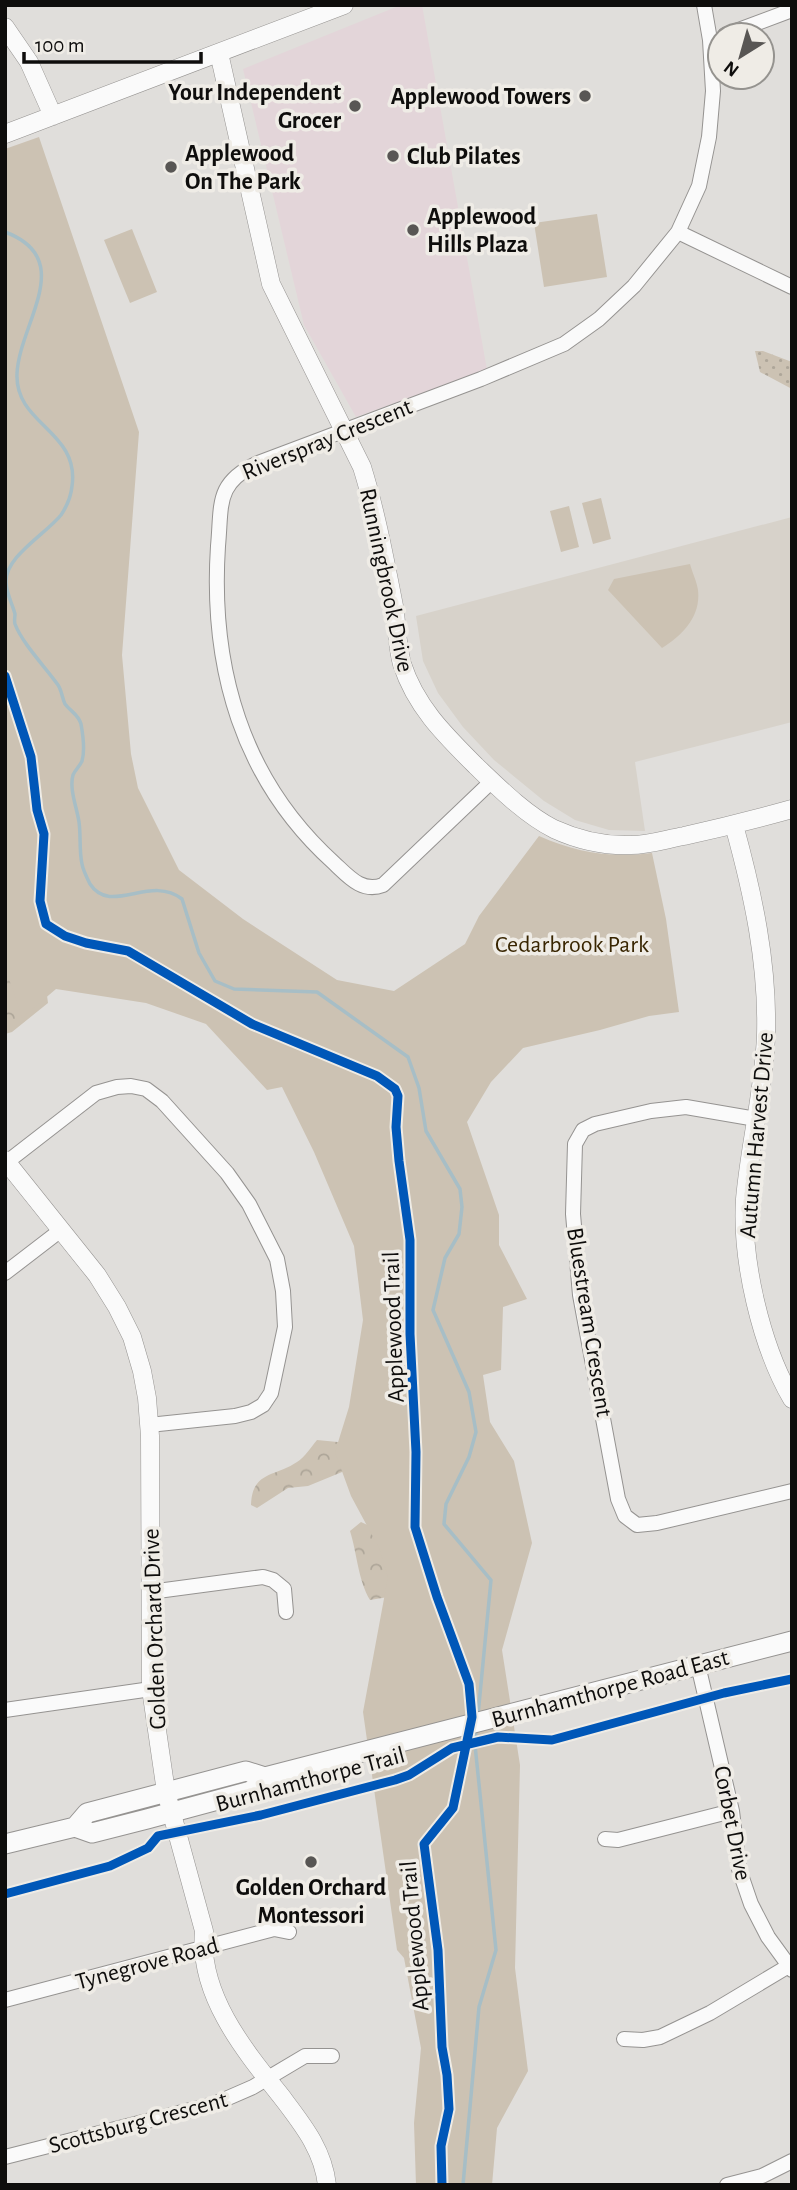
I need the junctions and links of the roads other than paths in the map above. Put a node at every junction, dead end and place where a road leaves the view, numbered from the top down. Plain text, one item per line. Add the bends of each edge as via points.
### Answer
1 (344, 5) edge
2 (792, 10) edge
3 (762, 21) edge
4 (5, 27) edge
5 (219, 53) junction
6 (713, 91) edge
7 (52, 116) junction
8 (5, 134) edge
9 (678, 232) junction
10 (792, 287) edge
11 (344, 431) junction
12 (492, 781) junction
13 (792, 809) edge
14 (734, 825) junction
15 (756, 1119) junction
16 (6, 1161) edge
17 (61, 1230) junction
18 (5, 1273) edge
19 (792, 1399) edge
20 (149, 1425) junction
21 (792, 1491) edge
22 (150, 1592) junction
23 (286, 1612) dead end
24 (792, 1641) edge
25 (698, 1665) junction
26 (151, 1689) junction
27 (5, 1710) edge
28 (265, 1777) junction
29 (166, 1792) junction
30 (732, 1811) junction
31 (170, 1813) junction
32 (75, 1827) junction
33 (605, 1839) dead end
34 (5, 1844) edge
35 (289, 1932) dead end
36 (202, 1950) junction
37 (791, 1967) edge
38 (5, 2000) edge
39 (624, 2039) dead end
40 (332, 2056) dead end
41 (267, 2079) junction
42 (5, 2157) edge
43 (792, 2161) edge
44 (327, 2185) edge
45 (727, 2185) edge

1 - 5 street
2 - 3 street
4 - 7 street via 29,62
5 - 7 street
5 - 11 street, Runningbrook Drive via 271,284
6 - 9 street, Riverspray Crescent via 699,186
7 - 8 street
9 - 10 street
9 - 11 street, Riverspray Crescent via 620,300 564,344
11 - 12 street, Runningbrook Drive via 369,490 408,681 435,723
11 - 12 street, Riverspray Crescent via 241,471 223,493 217,625 238,723 273,792 296,824 322,853 365,888 390,880
12 - 14 street, Runningbrook Drive via 555,829 609,845 634,845
13 - 14 street, Runningbrook Drive
14 - 15 street, Autumn Harvest Drive via 754,901 764,979 764,1071
15 - 19 street, Autumn Harvest Drive via 744,1244 772,1354
15 - 21 street, Bluestream Crescent via 685,1107 613,1119 583,1130 575,1144 573,1214 580,1295 625,1516 637,1525 657,1523
16 - 17 street, Golden Orchard Drive
16 - 20 street via 96,1093 131,1086 146,1089 162,1101 249,1204 277,1259 283,1291 285,1327 271,1393 251,1412
17 - 18 street
17 - 20 street, Golden Orchard Drive via 97,1275 132,1337 146,1389
20 - 22 street, Golden Orchard Drive
22 - 23 street via 263,1577 284,1589
22 - 26 street, Golden Orchard Drive
24 - 25 main road, Burnhamthorpe Road East
25 - 28 main road, Burnhamthorpe Road East
25 - 30 street, Corbet Drive
26 - 27 street
26 - 29 street, Golden Orchard Drive
28 - 29 main road, Burnhamthorpe Road East via 246,1772
28 - 31 main road, Burnhamthorpe Road East via 251,1791
29 - 31 street, Golden Orchard Drive
29 - 32 main road, Burnhamthorpe Road East via 87,1813
30 - 33 street via 618,1840
30 - 37 street, Corbet Drive via 739,1869 751,1904
31 - 32 main road, Burnhamthorpe Road East via 92,1833
31 - 36 street, Golden Orchard Drive via 204,1931
32 - 34 main road, Burnhamthorpe Road East
35 - 36 street, Tynegrove Road via 274,1929
36 - 38 street, Tynegrove Road
36 - 41 street, Golden Orchard Drive via 215,1996 231,2029
37 - 39 street via 660,2037
40 - 41 street, Scottsburg Crescent via 305,2056
41 - 42 street, Scottsburg Crescent via 214,2104
41 - 44 street, Golden Orchard Drive via 307,2130
43 - 45 street via 762,2176

